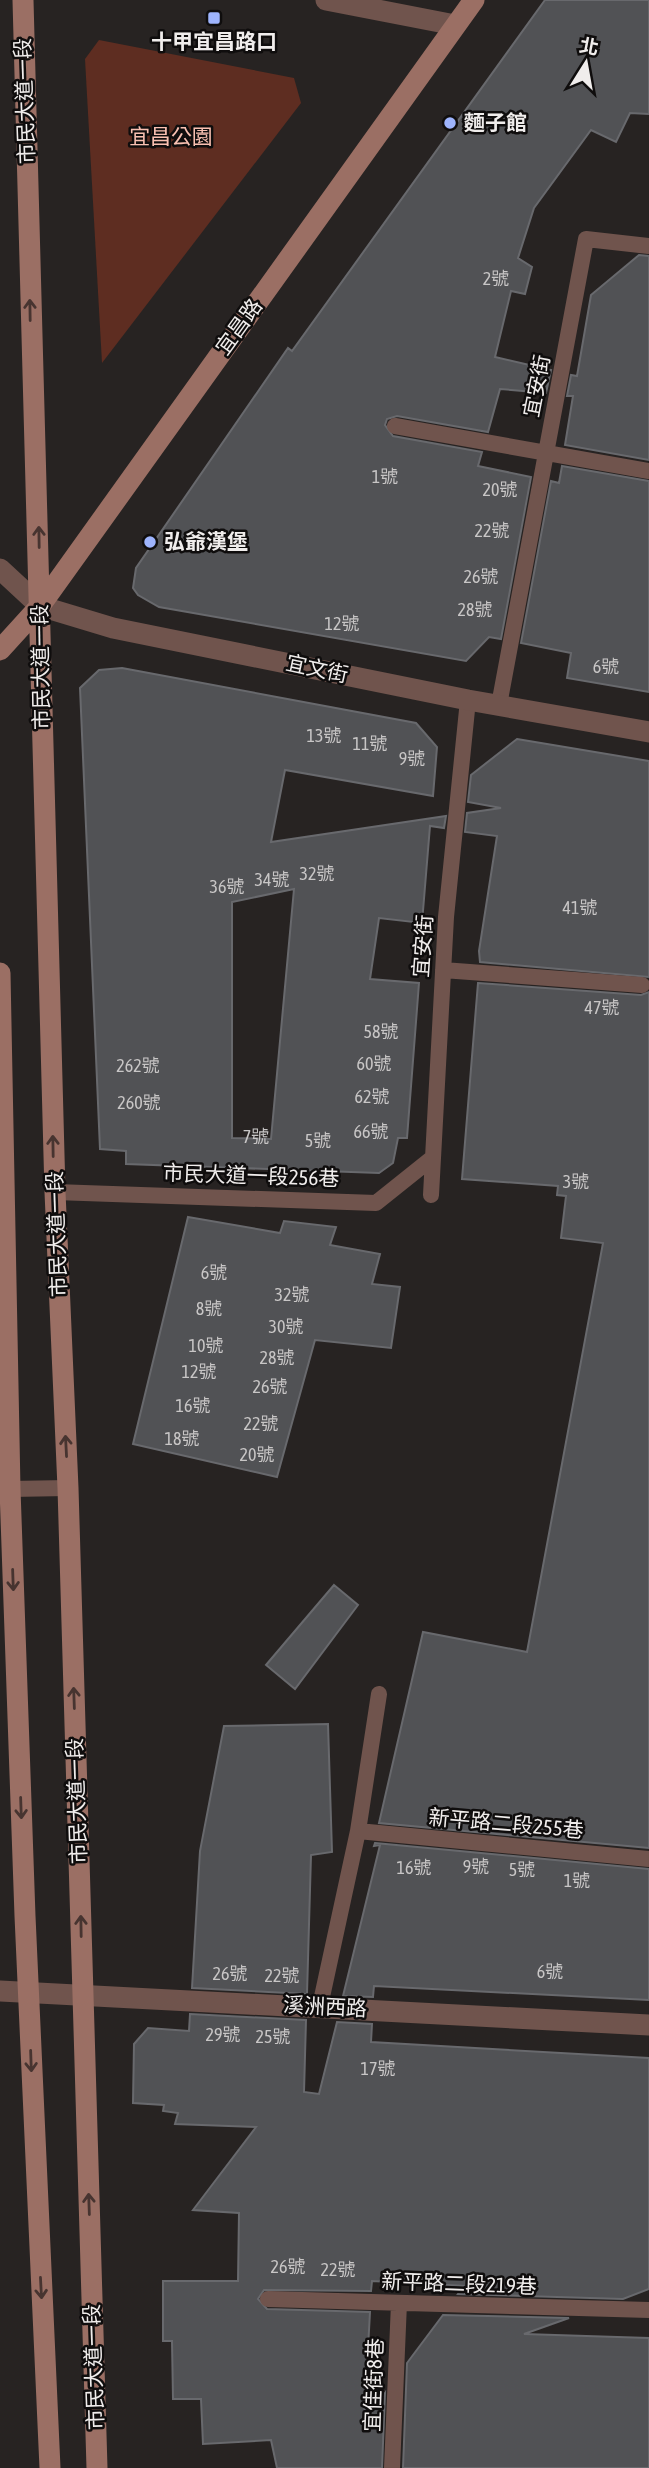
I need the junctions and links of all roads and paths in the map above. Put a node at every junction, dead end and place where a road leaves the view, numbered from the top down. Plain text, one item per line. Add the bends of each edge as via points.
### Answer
1 (23, 0) edge
2 (326, 0) edge
3 (474, 0) edge
4 (455, 25) junction
5 (649, 246) edge
6 (395, 426) dead end
7 (546, 452) junction
8 (649, 471) edge
9 (0, 569) edge
10 (40, 606) junction
11 (0, 650) edge
12 (468, 700) junction
13 (499, 705) junction
14 (649, 732) edge
15 (443, 970) junction
16 (0, 973) edge
17 (642, 985) dead end
18 (431, 1159) junction
19 (54, 1192) junction
20 (431, 1195) dead end
21 (68, 1488) junction
22 (5, 1494) edge
23 (379, 1694) dead end
24 (358, 1831) junction
25 (649, 1859) edge
26 (0, 1991) edge
27 (28, 1992) junction
28 (83, 1994) junction
29 (320, 2006) junction
30 (649, 2025) edge
31 (268, 2299) dead end
32 (398, 2303) junction
33 (649, 2310) edge
34 (50, 2468) edge
35 (97, 2468) edge
36 (392, 2468) edge

10 -> 1 street, 市民大道一段
2 - 4 street
3 - 4 street, 宜昌路
4 - 10 street, 宜昌路
5 - 7 lane, 宜安街 via 586,239
6 - 7 lane
7 - 8 lane
7 - 13 lane, 宜安街
9 - 10 street, 宜文街
10 - 11 street, 宜昌路
10 - 12 street, 宜文街 via 113,628
19 -> 10 street, 市民大道一段
12 - 13 street, 宜文街
12 - 15 lane, 宜安街
13 - 14 street, 宜文街
15 - 17 lane
15 - 18 lane, 宜安街
16 - 22 street
18 - 19 lane, 市民大道一段256巷 via 376,1203
18 - 20 lane, 宜安街
21 -> 19 street, 市民大道一段
21 - 22 lane
28 -> 21 street, 市民大道一段
22 -> 27 street
23 - 24 lane
24 - 25 lane, 新平路二段255巷
24 - 29 lane
26 - 27 street, 溪洲西路
27 - 28 street, 溪洲西路
27 -> 34 street
28 - 29 street, 溪洲西路
35 -> 28 street, 市民大道一段
29 - 30 street, 溪洲西路
31 - 32 lane, 新平路二段219巷
32 - 33 lane, 新平路二段219巷
32 - 36 lane, 宜佳街8巷

